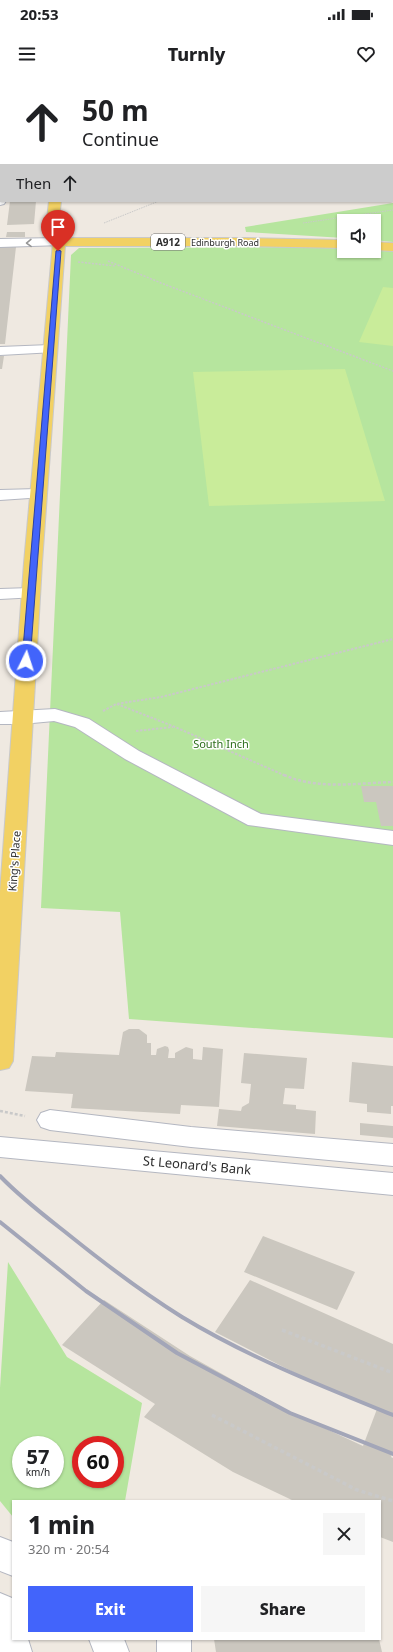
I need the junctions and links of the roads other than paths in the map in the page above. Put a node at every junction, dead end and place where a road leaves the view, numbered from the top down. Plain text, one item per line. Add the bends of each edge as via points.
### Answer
1 (55, 202) edge
2 (59, 242) junction
3 (0, 243) edge
4 (337, 244) edge
5 (381, 246) edge
6 (393, 247) edge
7 (50, 349) junction
8 (0, 350) edge
9 (38, 494) junction
10 (0, 495) edge
11 (31, 593) junction
12 (0, 594) edge
13 (0, 718) edge
14 (22, 718) junction
15 (393, 838) edge
16 (0, 1061) edge
17 (50, 1120) dead end
18 (0, 1147) edge
19 (393, 1155) edge
20 (393, 1184) edge
21 (0, 1553) edge
22 (12, 1559) edge
23 (0, 1610) edge
24 (106, 1640) edge
25 (174, 1640) edge
26 (15, 1652) edge
27 (112, 1652) edge
28 (174, 1652) edge

1 - 2 main road via 52,229
2 -> 3 street
2 - 4 main road, Edinburgh Road / A912
2 - 7 main road, King's Place
5 - 6 main road
7 - 8 street
7 - 9 main road, King's Place
9 - 10 street
9 - 11 main road, King's Place
11 - 12 street
11 - 14 main road, King's Place
13 - 14 street
14 - 15 street via 55,715 82,724 132,755 256,820
14 - 16 main road, King's Place
17 - 19 street via 191,1137
18 - 20 street, St Leonard's Bank
21 - 22 street
23 - 26 street
24 - 27 street
25 - 28 street

